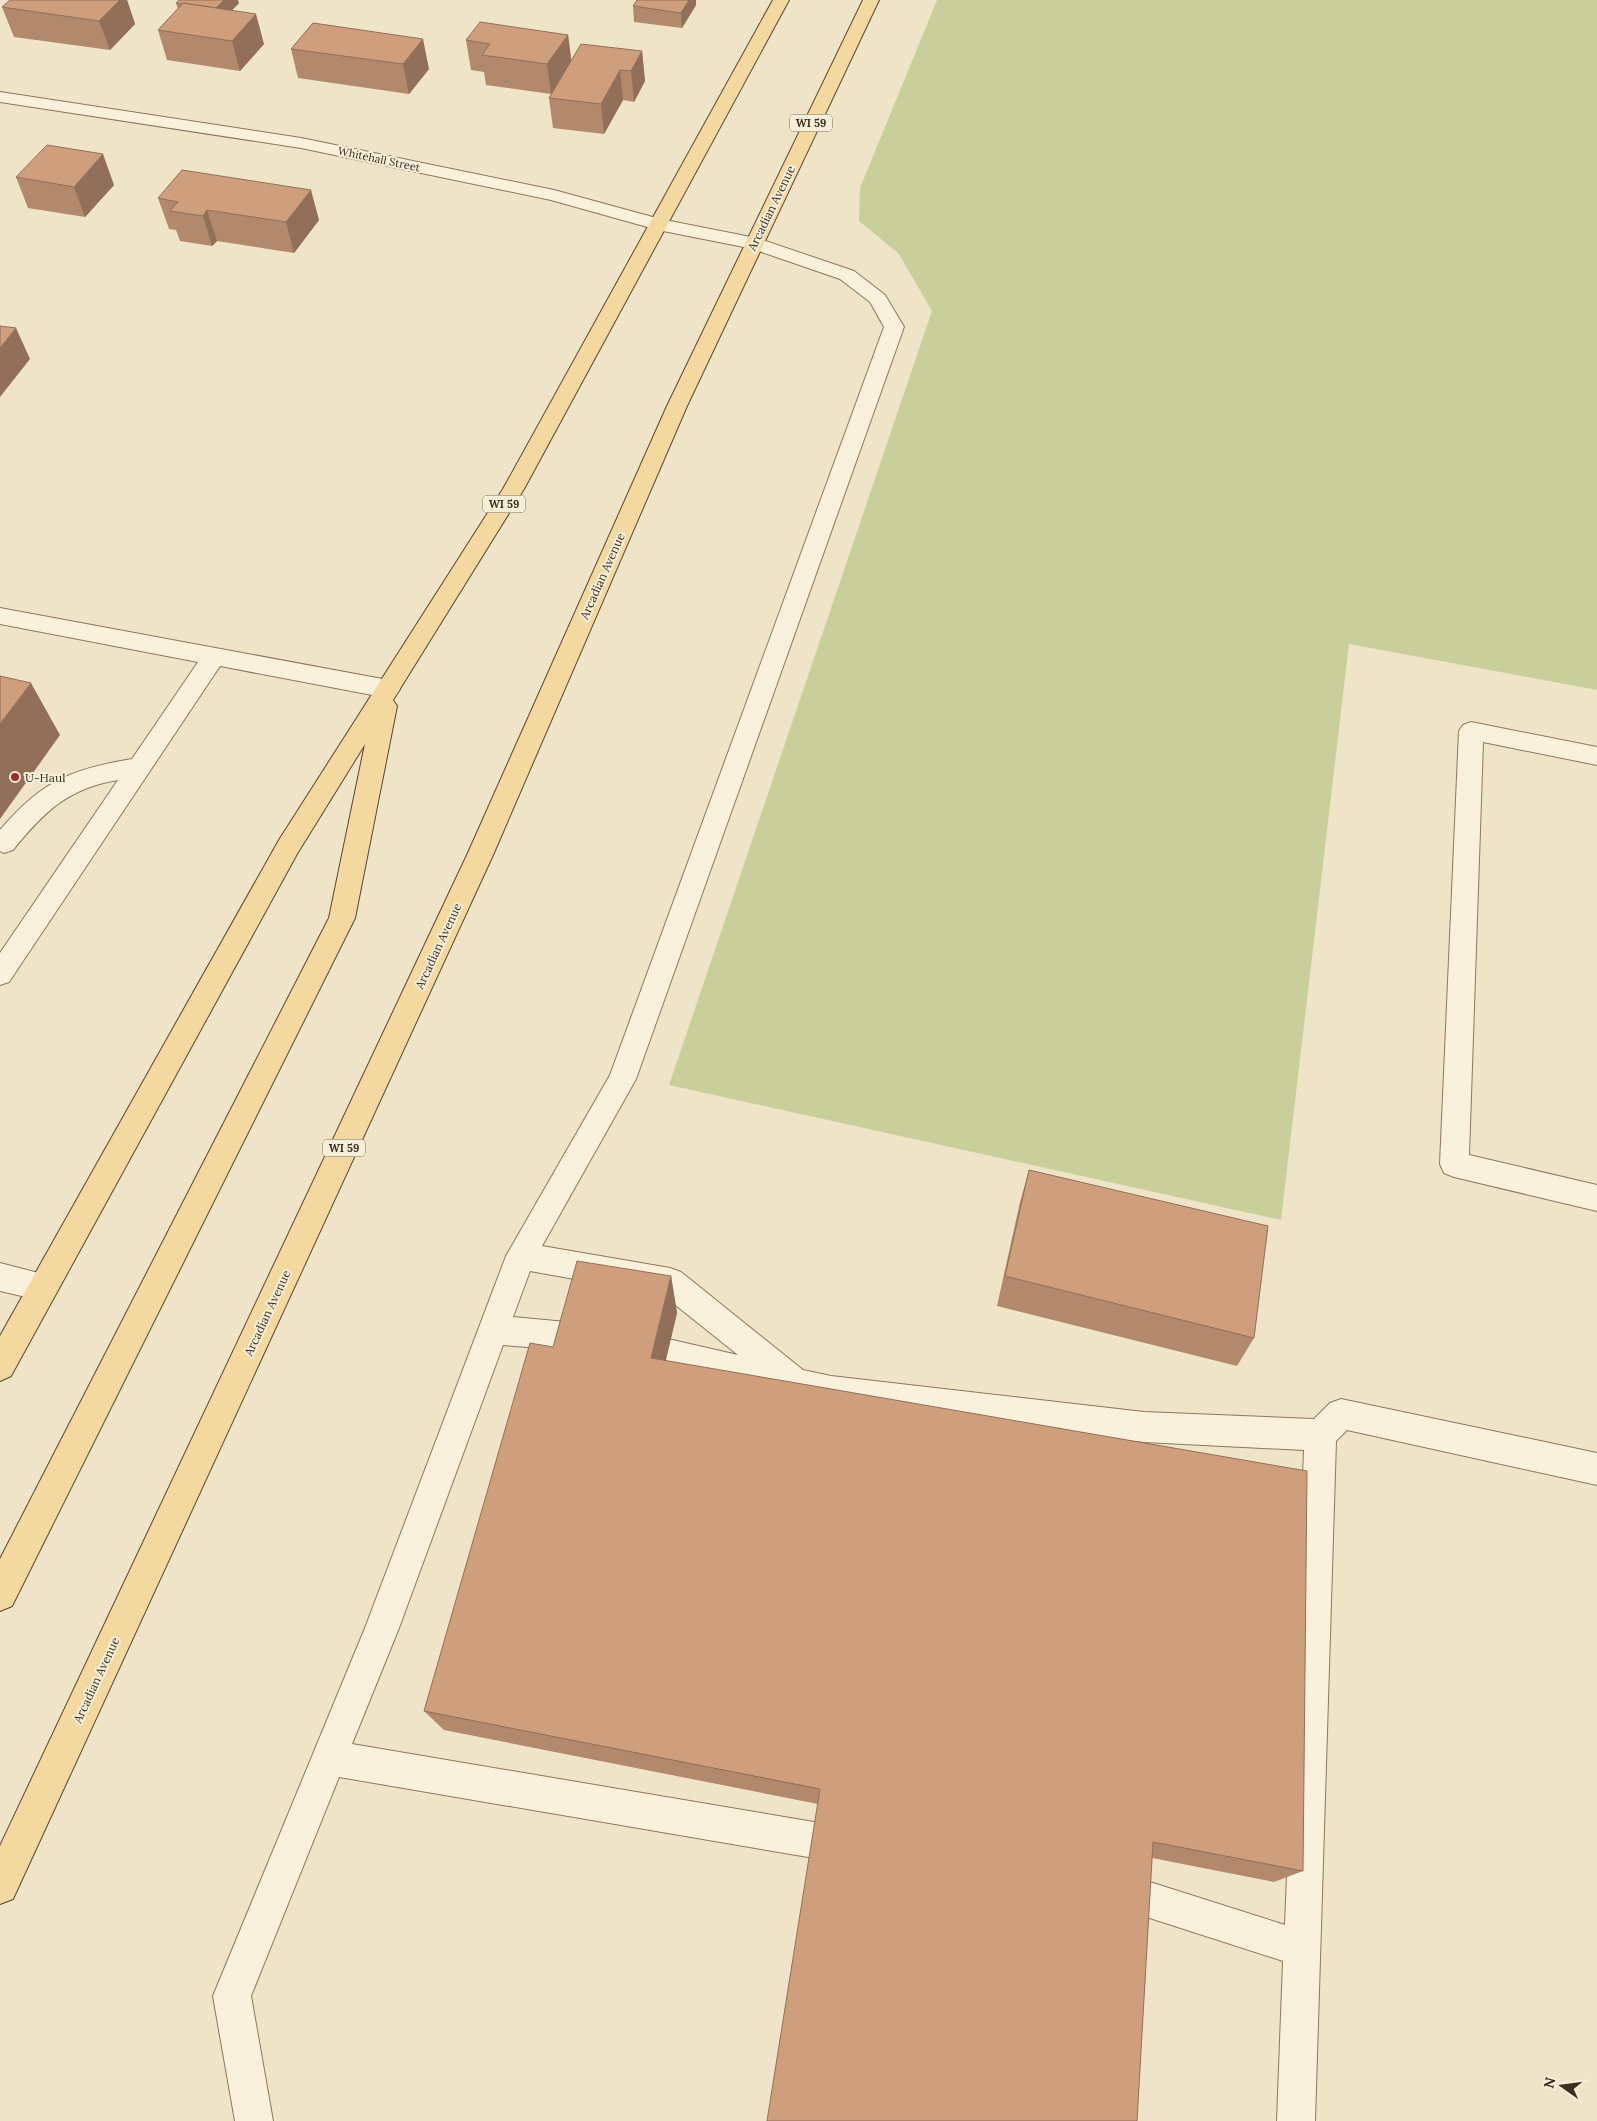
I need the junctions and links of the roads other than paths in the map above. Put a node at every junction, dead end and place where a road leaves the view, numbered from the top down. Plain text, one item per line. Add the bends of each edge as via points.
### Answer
1 (781, 0) edge
2 (870, 2) edge
3 (0, 97) edge
4 (658, 224) junction
5 (754, 243) junction
6 (0, 616) edge
7 (216, 655) junction
8 (388, 689) junction
9 (1597, 756) edge
10 (140, 767) junction
11 (4, 843) dead end
12 (0, 974) edge
13 (1597, 1198) edge
14 (521, 1256) junction
15 (0, 1277) edge
16 (43, 1287) junction
17 (493, 1330) junction
18 (577, 1337) edge
19 (668, 1354) dead end
20 (0, 1366) edge
21 (797, 1383) junction
22 (1320, 1435) junction
23 (1597, 1469) edge
24 (0, 1594) edge
25 (330, 1758) junction
26 (814, 1840) edge
27 (0, 1886) edge
28 (1131, 1894) edge
29 (1303, 1949) junction
30 (254, 2121) edge
31 (1296, 2121) edge

1 - 4 main road, WI 59
2 - 5 main road, Arcadian Avenue / WI 59
3 - 4 street, Whitehall Street via 301,143 554,195
4 - 5 street, Whitehall Street
4 - 8 main road, WI 59 via 512,489
5 - 14 street, Whitehall Street via 846,275 878,299 894,327 622,1079
5 - 27 main road, Arcadian Avenue / WI 59 via 677,406 480,855
6 - 7 street
7 - 8 street
7 - 10 street
8 - 16 main road via 288,847
8 - 24 main road, WI 59 via 342,918
9 - 13 street via 1471,731 1454,1164
10 - 11 street via 96,773 63,785 30,810
10 - 12 street
14 - 17 street, Whitehall Street
14 - 21 street via 670,1282
15 - 16 street
16 - 20 main road
17 - 18 street
17 - 25 street, Whitehall Street
19 - 21 street
21 - 22 street via 831,1391 1144,1427
22 - 23 street via 1341,1414
22 - 29 street
25 - 26 street
25 - 30 street, Whitehall Street via 232,1996
28 - 29 street
29 - 31 street

